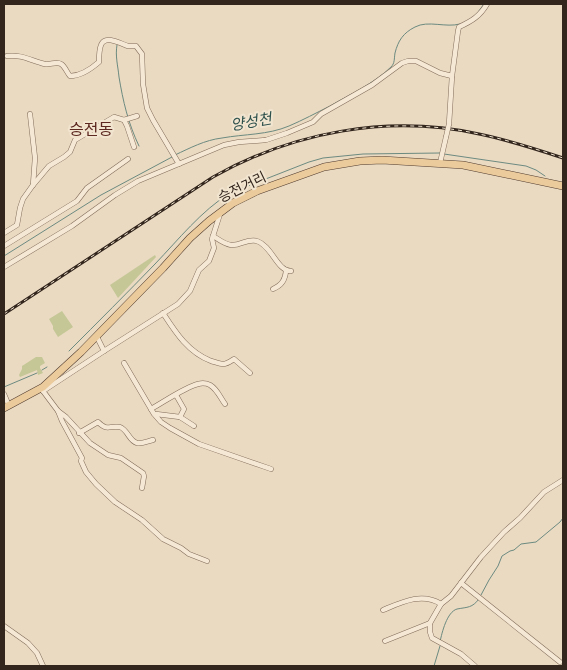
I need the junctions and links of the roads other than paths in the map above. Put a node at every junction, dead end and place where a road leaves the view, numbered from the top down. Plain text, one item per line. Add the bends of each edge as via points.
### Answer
1 (487, 4) edge
2 (6, 56) dead end
3 (452, 76) junction
4 (30, 114) dead end
5 (137, 116) dead end
6 (126, 119) junction
7 (134, 147) dead end
8 (442, 157) junction
9 (128, 159) dead end
10 (178, 164) junction
11 (32, 185) junction
12 (563, 186) edge
13 (220, 211) junction
14 (13, 227) junction
15 (4, 233) edge
16 (213, 236) junction
17 (18, 237) junction
18 (4, 246) edge
19 (4, 267) edge
20 (273, 289) dead end
21 (163, 314) junction
22 (97, 337) junction
23 (104, 351) junction
24 (124, 363) dead end
25 (250, 374) dead end
26 (43, 389) junction
27 (4, 394) edge
28 (176, 395) junction
29 (225, 404) dead end
30 (6, 407) edge
31 (151, 409) junction
32 (58, 411) junction
33 (154, 414) junction
34 (180, 417) junction
35 (194, 426) dead end
36 (79, 433) junction
37 (153, 440) dead end
38 (271, 470) dead end
39 (563, 480) edge
40 (142, 488) dead end
41 (207, 560) dead end
42 (461, 583) junction
43 (441, 604) junction
44 (383, 610) dead end
45 (430, 624) junction
46 (4, 626) edge
47 (385, 641) dead end
48 (466, 659) junction
49 (560, 662) dead end
50 (43, 666) edge
51 (463, 666) edge
52 (475, 666) edge

1 - 3 street via 479,16 459,27
2 - 10 street via 14,55 50,65 62,64 70,76 76,76 99,62 101,44 107,40 136,46 142,54 148,108
3 - 8 street, bridge via 449,124
3 - 10 street via 416,61 408,61 313,122 266,140 224,145
4 - 11 street via 35,158
5 - 6 street
6 - 7 street
6 - 11 street via 114,117 75,140 70,152 49,166
8 - 12 main road, 승전거리 via 463,165
8 - 13 main road, 승전거리 via 360,161 324,167 246,196
9 - 17 street via 87,188 77,201
10 - 19 street via 138,180 72,226
11 - 14 street
13 - 16 street
13 - 22 main road, 승전거리 via 190,238
14 - 15 street
14 - 17 street
16 - 20 street via 231,245 257,241 271,253 282,268 289,271 282,284
16 - 21 street via 214,248 209,261 199,270 190,291
17 - 18 street
21 - 23 street
21 - 25 street via 190,348 220,364 234,359
22 - 23 street
22 - 26 main road, 승전거리
23 - 26 street
24 - 31 street
26 - 30 main road, 승전거리
26 - 32 street
27 - 30 street
28 - 29 street via 197,384 207,384
28 - 31 street
28 - 34 street via 184,409
31 - 33 street
32 - 36 street
32 - 41 street via 82,458 80,461 96,484 163,539
33 - 34 street
33 - 38 street via 170,428 199,444
34 - 35 street
36 - 37 street via 98,422 106,428 124,430 136,443
36 - 40 street via 108,455 121,458 143,473
39 - 42 street via 544,492 504,532
42 - 43 street
42 - 49 street
43 - 44 street via 419,598
43 - 45 street
45 - 47 street
45 - 48 street via 432,638
46 - 50 street via 28,643
48 - 51 street
48 - 52 street

